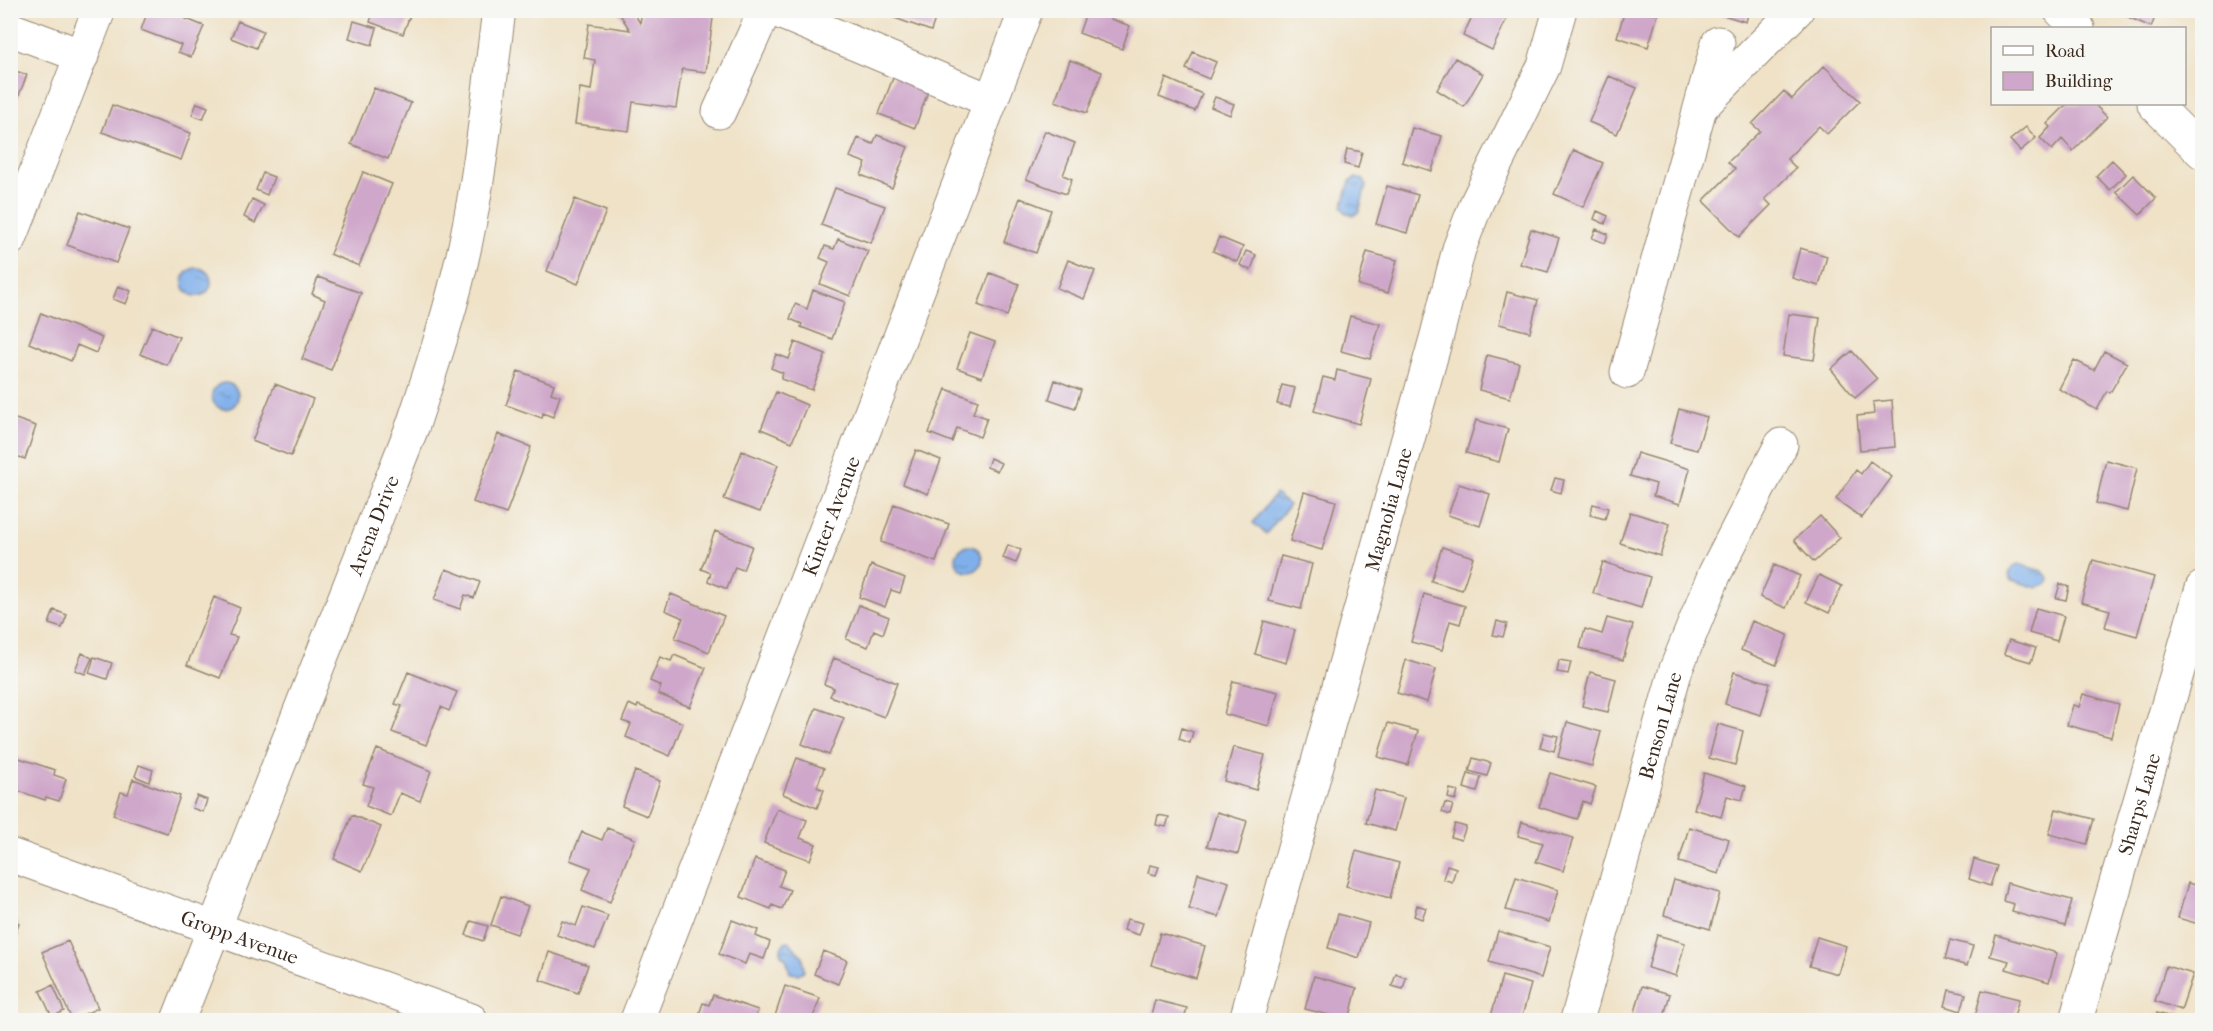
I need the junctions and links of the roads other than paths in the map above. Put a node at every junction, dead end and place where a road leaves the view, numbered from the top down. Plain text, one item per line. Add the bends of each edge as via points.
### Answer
1 (99, 10) edge
2 (499, 10) edge
3 (765, 10) edge
4 (775, 10) edge
5 (1026, 10) edge
6 (1560, 10) edge
7 (1797, 10) edge
8 (2060, 10) edge
9 (2077, 27) edge
10 (10, 28) edge
11 (1718, 43) dead end
12 (82, 56) junction
13 (991, 101) junction
14 (2155, 105) edge
15 (1701, 107) junction
16 (719, 112) dead end
17 (2202, 152) edge
18 (10, 239) edge
19 (1627, 372) dead end
20 (1781, 445) dead end
21 (2202, 588) edge
22 (10, 855) edge
23 (213, 929) junction
24 (178, 1020) edge
25 (471, 1020) edge
26 (637, 1020) edge
27 (1246, 1020) edge
28 (1576, 1020) edge
29 (2076, 1020) edge

1 - 12 street
2 - 23 street, Arena Drive via 466,242 442,334 413,425
3 - 16 street
4 - 13 street
5 - 13 street, Kinter Avenue
6 - 27 street, Magnolia Lane via 1544,66 1458,249
7 - 15 street
8 - 9 street
10 - 12 street
11 - 15 street
12 - 18 street
13 - 26 street, Kinter Avenue
14 - 17 street
15 - 19 street
20 - 28 street, Benson Lane via 1704,598 1676,669
21 - 29 street, Sharps Lane
22 - 23 street, Gropp Avenue
23 - 24 street, Arena Drive
23 - 25 street, Gropp Avenue

